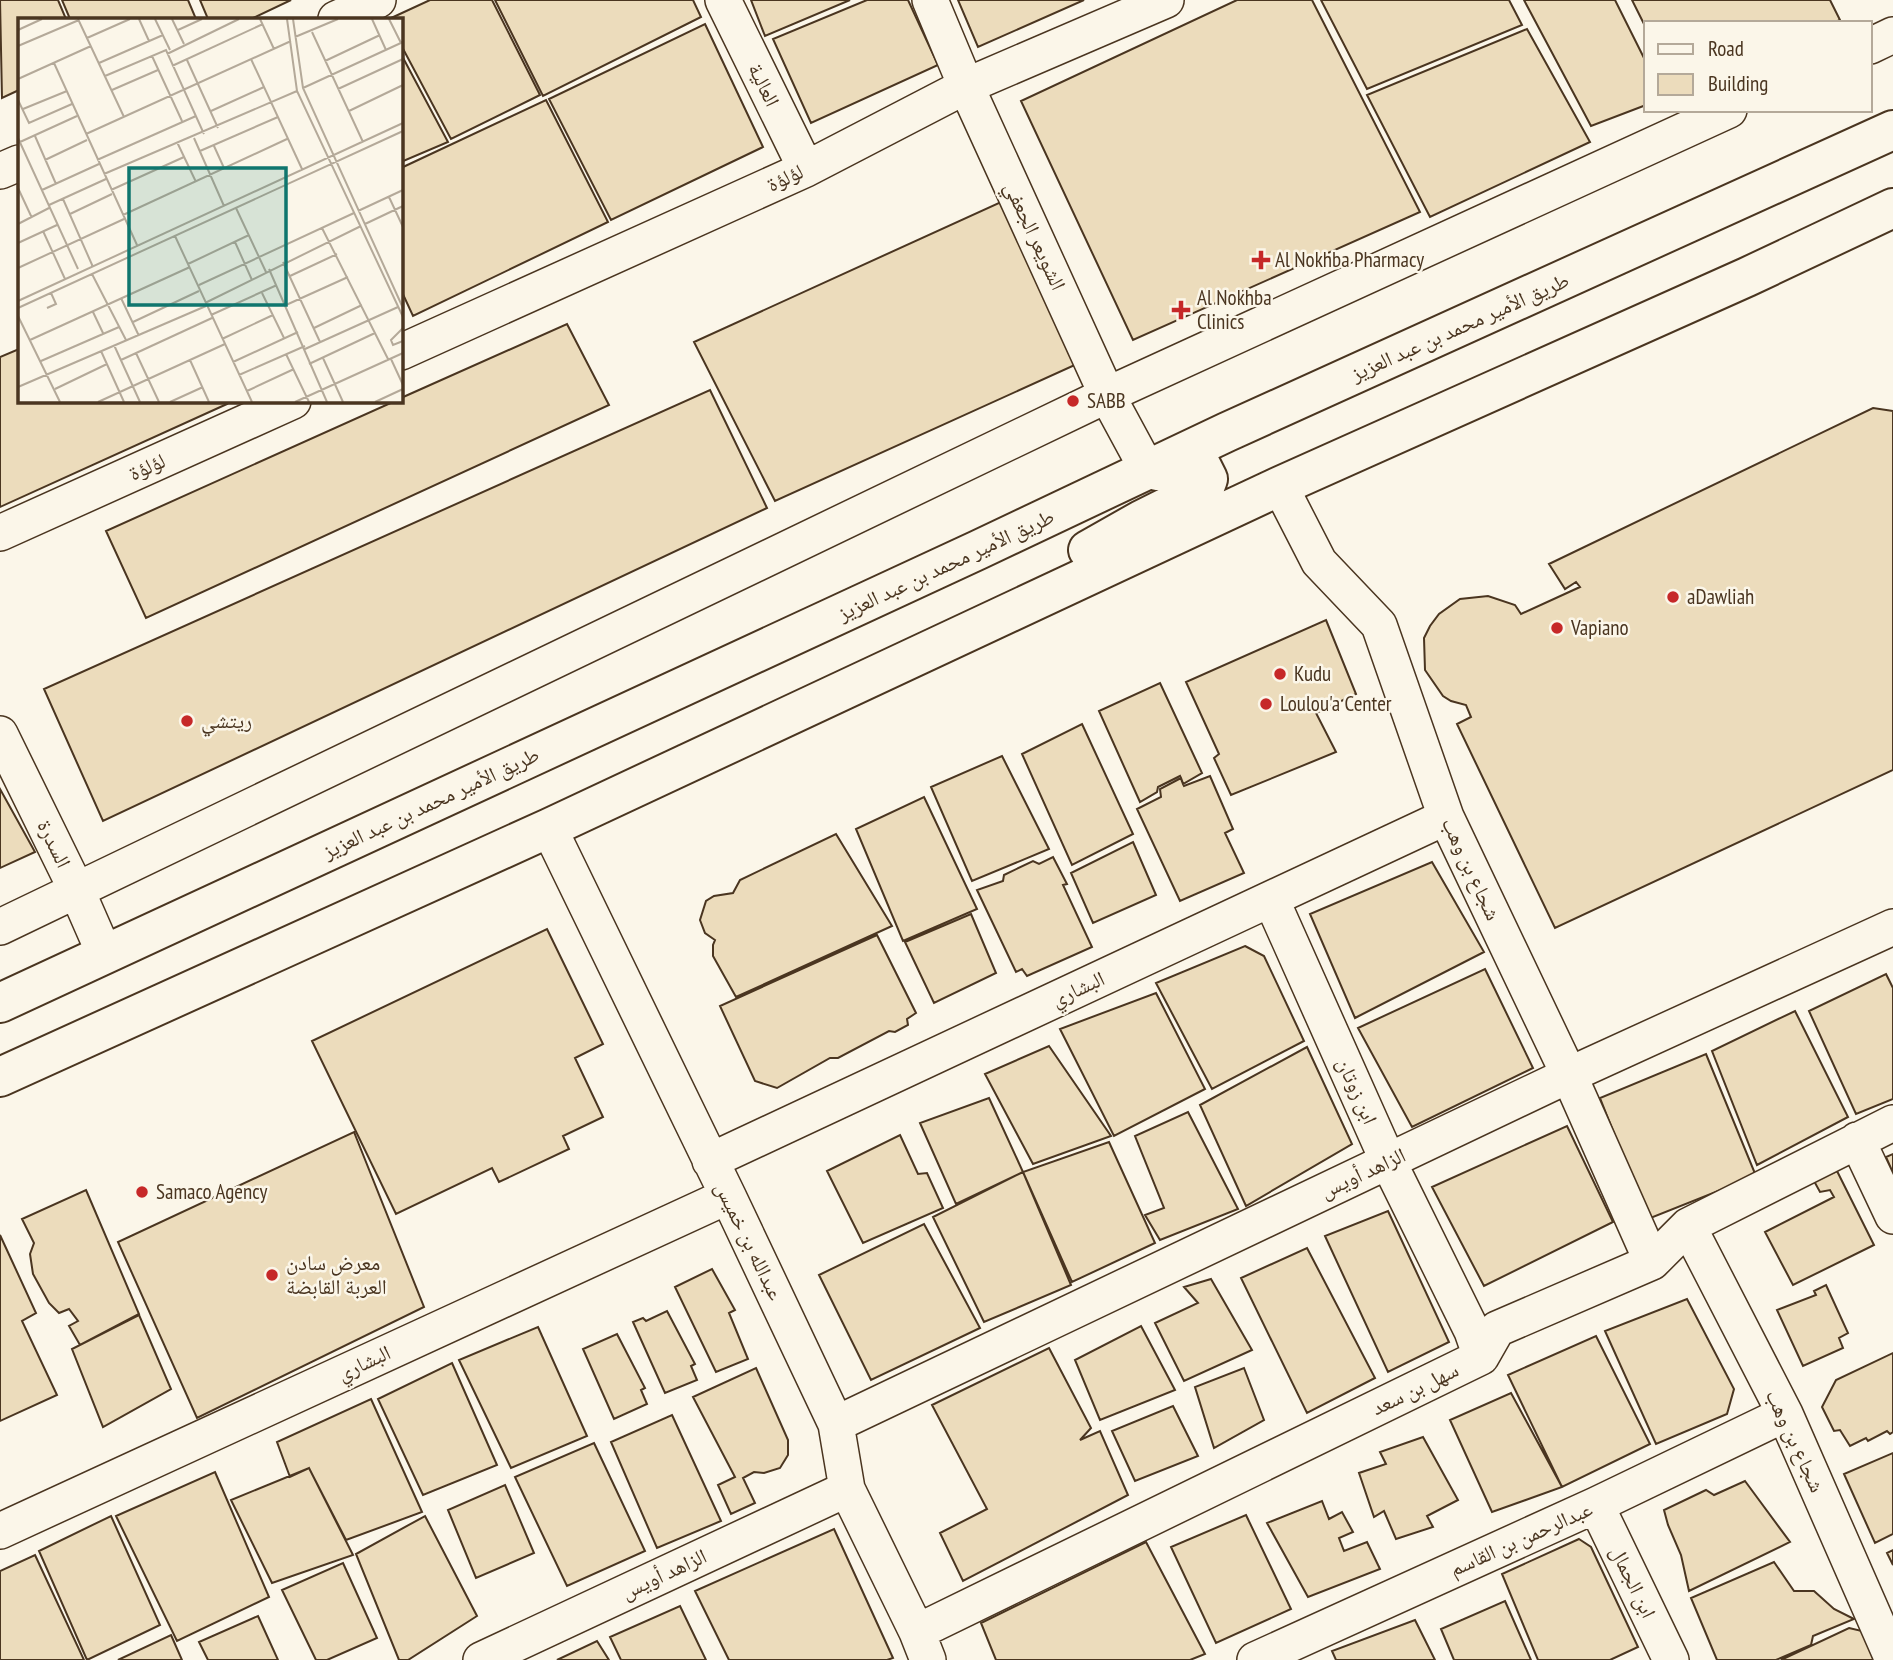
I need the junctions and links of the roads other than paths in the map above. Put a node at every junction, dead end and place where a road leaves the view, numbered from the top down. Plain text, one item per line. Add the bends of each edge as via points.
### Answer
1 (378, 0) edge
2 (723, 0) edge
3 (930, 0) edge
4 (1149, 4) edge
5 (338, 18) edge
6 (1893, 35) edge
7 (1872, 45) edge
8 (966, 86) junction
9 (1725, 112) edge
10 (1893, 130) edge
11 (18, 163) edge
12 (806, 169) junction
13 (0, 171) edge
14 (1893, 208) edge
15 (402, 352) edge
16 (1107, 395) junction
17 (291, 402) edge
18 (1147, 469) junction
19 (1280, 486) junction
20 (0, 533) edge
21 (1039, 598) junction
22 (0, 734) edge
23 (1446, 817) junction
24 (549, 828) junction
25 (77, 891) junction
26 (1271, 899) junction
27 (0, 927) edge
28 (1893, 927) edge
29 (105, 955) junction
30 (0, 1003) edge
31 (1569, 1075) junction
32 (0, 1077) edge
33 (1893, 1123) edge
34 (1857, 1140) junction
35 (710, 1161) junction
36 (1388, 1161) junction
37 (729, 1196) junction
38 (1893, 1216) edge
39 (1688, 1227) junction
40 (1652, 1262) junction
41 (1481, 1357) junction
42 (1785, 1414) junction
43 (836, 1424) junction
44 (847, 1489) junction
45 (1596, 1505) junction
46 (0, 1531) edge
47 (923, 1646) edge
48 (481, 1660) edge
49 (1255, 1660) edge
50 (1671, 1660) edge
51 (1893, 1660) edge

1 - 5 street
2 - 12 street, العالية
3 - 8 street, الشويعر الجعفي
4 - 8 street, لؤلؤة
6 - 7 street
8 - 12 street, لؤلؤة
8 - 16 street, الشويعر الجعفي
9 - 16 street
10 - 18 main road, طريق الأمير محمد بن عبد العزيز
11 - 13 street
12 - 15 street, لؤلؤة
14 - 19 main road
16 - 18 street, الشويعر الجعفي
16 - 25 street
17 - 20 street, لؤلؤة
18 - 21 main road via 1170,471 1195,464 1202,467 1208,480 1199,491 1092,546
18 - 29 main road, طريق الأمير محمد بن عبد العزيز
19 - 21 main road
19 - 23 street, شجاع بن وهب via 1319,562 1378,625
21 - 24 main road
22 - 25 street, السدرة
23 - 26 street, البشاري
23 - 31 street, شجاع بن وهب
24 - 32 main road
24 - 35 street, عبدالله بن خميس
25 - 27 street
25 - 29 street, السدرة
26 - 35 street, البشاري
26 - 36 street, ابن زوتان
28 - 31 street, الزاهد أويس
29 - 30 main road, طريق الأمير محمد بن عبد العزيز
31 - 36 street, الزاهد أويس
31 - 40 street, شجاع بن وهب
33 - 34 street, سهل بن سعد
34 - 38 street
34 - 39 street, سهل بن سعد
35 - 37 street, عبدالله بن خميس
36 - 41 street, ابن زوتان
36 - 43 street, الزاهد أويس
37 - 43 street, عبدالله بن خميس
37 - 46 street, البشاري
39 - 40 street, سهل بن سعد
39 - 42 street, شجاع بن وهب
40 - 41 street, سهل بن سعد via 1497,1329
41 - 47 street, سهل بن سعد
42 - 45 street, عبدالرحمن بن القاسم
42 - 51 street, شجاع بن وهب
43 - 44 street, عبدالله بن خميس
44 - 47 street, عبدالله بن خميس
44 - 48 street, الزاهد أويس
45 - 49 street, عبدالرحمن بن القاسم
45 - 50 street, ابن الجمال

